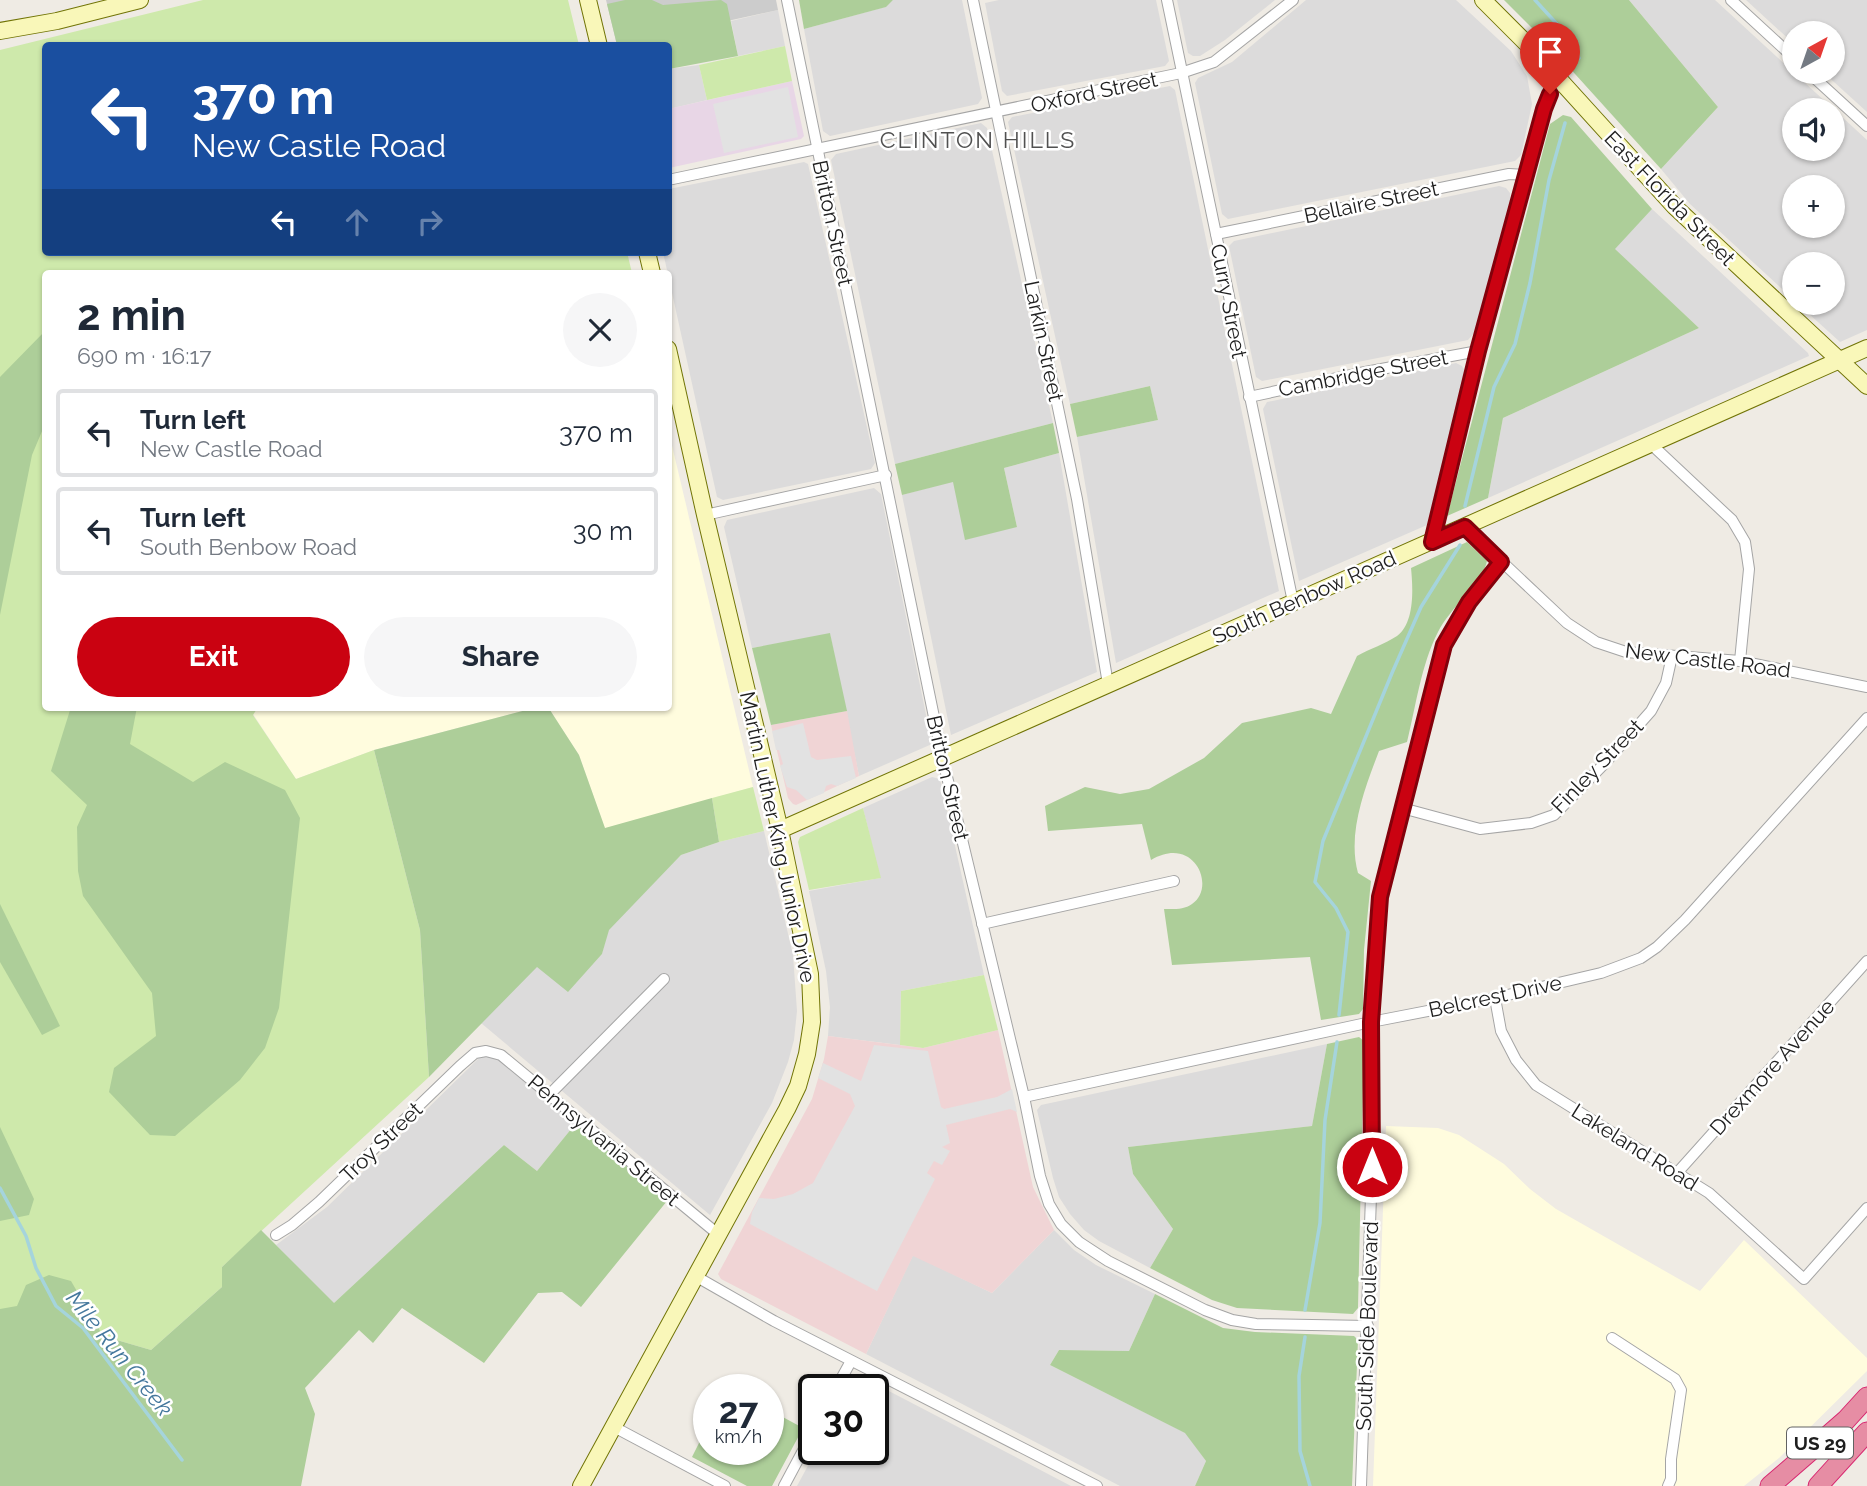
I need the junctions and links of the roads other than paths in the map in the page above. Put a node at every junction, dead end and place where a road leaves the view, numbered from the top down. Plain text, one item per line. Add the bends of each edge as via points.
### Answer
1 (140, 0) edge
2 (588, 0) edge
3 (787, 0) edge
4 (972, 0) edge
5 (1167, 0) edge
6 (1293, 0) edge
7 (1483, 0) edge
8 (1731, 0) edge
9 (0, 32) edge
10 (598, 42) edge
11 (1782, 47) edge
12 (1181, 73) junction
13 (1560, 81) junction
14 (1821, 84) edge
15 (995, 113) junction
16 (1867, 126) edge
17 (817, 149) junction
18 (1527, 175) junction
19 (672, 179) edge
20 (1216, 234) junction
21 (1867, 348) edge
22 (1478, 351) junction
23 (1839, 361) junction
24 (672, 367) edge
25 (1867, 386) edge
26 (1249, 397) junction
27 (1652, 445) junction
28 (886, 475) junction
29 (705, 516) junction
30 (1465, 527) junction
31 (1432, 542) junction
32 (1501, 562) junction
33 (1293, 602) junction
34 (1672, 656) junction
35 (1740, 661) junction
36 (1108, 684) junction
37 (1867, 687) edge
38 (1867, 718) edge
39 (942, 756) junction
40 (1402, 808) junction
41 (780, 830) junction
42 (1174, 881) dead end
43 (982, 924) junction
44 (1867, 961) edge
45 (664, 979) dead end
46 (1495, 998) junction
47 (1371, 1022) junction
48 (486, 1051) joint
49 (550, 1094) junction
50 (1024, 1097) junction
51 (1677, 1173) junction
52 (1867, 1208) edge
53 (276, 1235) dead end
54 (719, 1235) junction
55 (697, 1277) junction
56 (1368, 1326) junction
57 (1612, 1338) dead end
58 (851, 1361) junction
59 (844, 1374) edge
60 (1867, 1397) edge
61 (614, 1427) junction
62 (1867, 1432) edge
63 (798, 1460) edge
64 (581, 1486) edge
65 (725, 1486) edge
66 (784, 1486) edge
67 (1097, 1486) edge
68 (1361, 1486) edge
69 (1668, 1486) edge
70 (1770, 1486) edge
71 (1818, 1486) edge

1 - 9 main road
2 - 10 main road
3 - 17 street, Britton Street
4 - 15 street, Larkin Street
5 - 12 street, Curry Street
6 - 12 street, Oxford Street via 1214,62
7 - 13 main road, East Florida Street
8 - 11 street
12 - 15 street, Oxford Street
12 - 20 street, Curry Street
13 - 18 street via 1544,109
13 - 23 main road, East Florida Street via 1675,207
14 - 16 street
15 - 17 street, Oxford Street
15 - 36 street, Larkin Street via 1077,499
17 - 19 street, Oxford Street
17 - 28 street, Britton Street
18 - 20 street, Bellaire Street via 1509,174
18 - 22 street
20 - 26 street, Curry Street
21 - 23 main road, South Benbow Road
22 - 26 street, Cambridge Street
22 - 31 street
23 - 25 main road, East Florida Street
23 - 27 main road, South Benbow Road
24 - 29 main road, Martin Luther King Junior Drive
26 - 33 street, Curry Street
27 - 30 main road, South Benbow Road
27 - 35 street via 1732,520 1745,542 1749,569
28 - 29 street
28 - 39 street, Britton Street
29 - 41 main road, Martin Luther King Junior Drive
30 - 31 main road, South Benbow Road
30 - 32 street, New Castle Road
31 - 33 main road, South Benbow Road
32 - 34 street, New Castle Road via 1567,624 1596,642 1626,652
32 - 40 street, South Side Boulevard via 1469,602 1444,645
33 - 36 main road, South Benbow Road
34 - 35 street, New Castle Road
34 - 40 street, Finley Street via 1666,683 1651,711 1554,815 1531,824 1480,830
35 - 37 street, New Castle Road
36 - 39 main road, South Benbow Road
38 - 46 street, Belcrest Drive via 1657,947 1601,973
39 - 41 main road, South Benbow Road
39 - 43 street, Britton Street
40 - 47 street, South Side Boulevard via 1380,897
41 - 54 main road, Martin Luther King Junior Drive via 808,961 810,1034 805,1065 787,1109
42 - 43 street
43 - 50 street, Britton Street
44 - 51 street, Drexmore Avenue
45 - 49 street
46 - 47 street, Belcrest Drive
46 - 51 street, Lakeland Road via 1501,1031 1536,1085
47 - 50 street, Belcrest Drive
47 - 56 street, South Side Boulevard
48 - 49 street, Pennsylvania Street via 501,1055
48 - 53 street, Troy Street via 475,1053 460,1066 319,1202
49 - 54 street, Pennsylvania Street
50 - 56 street, Britton Street via 1049,1205 1079,1242 1108,1261 1232,1320
51 - 52 street, Lakeland Road via 1709,1193 1804,1279
54 - 55 main road, Martin Luther King Junior Drive
55 - 58 street
55 - 61 main road, Martin Luther King Junior Drive
56 - 68 street, South Side Boulevard
57 - 69 street via 1675,1379 1681,1390
58 - 59 street
58 - 67 street
60 - 70 highway, US 29
61 - 64 main road, Martin Luther King Junior Drive
61 - 65 street
62 - 71 highway, US 29
63 - 66 street

